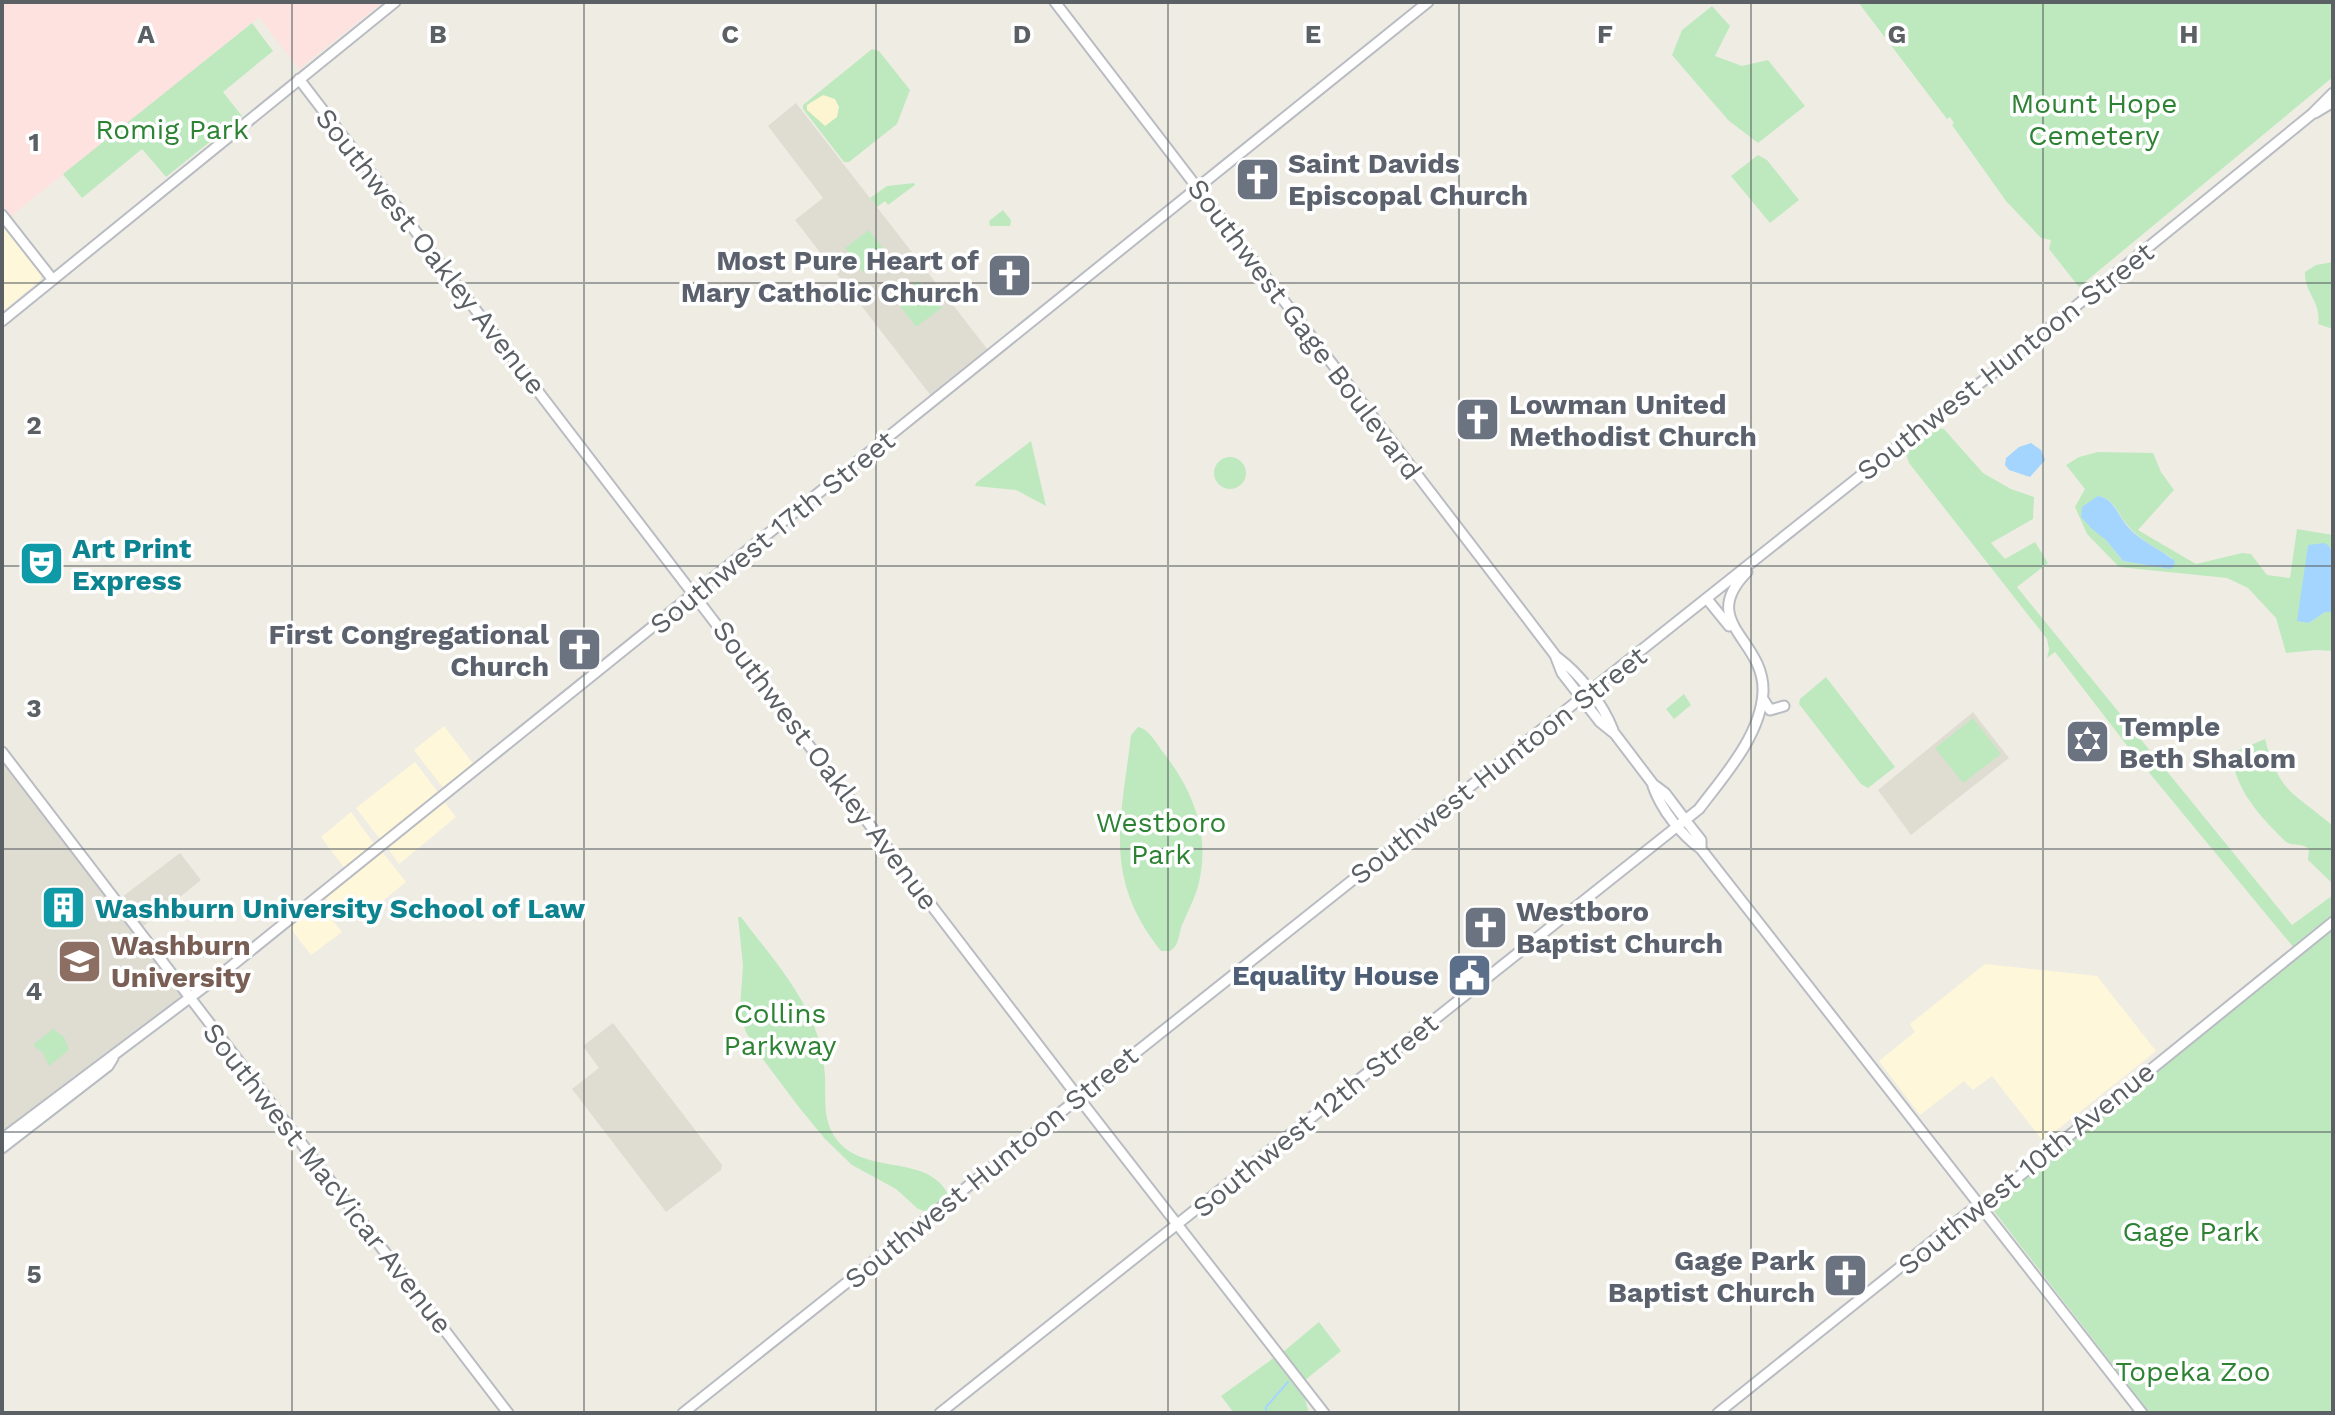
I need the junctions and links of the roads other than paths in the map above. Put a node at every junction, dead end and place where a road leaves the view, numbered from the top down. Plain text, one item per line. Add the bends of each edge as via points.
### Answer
1 (395, 2) edge
2 (1055, 2) edge
3 (1428, 2) edge
4 (299, 79) junction
5 (2333, 93) edge
6 (2333, 102) edge
7 (2312, 114) junction
8 (1197, 189) junction
9 (2, 215) edge
10 (53, 280) junction
11 (2, 321) edge
12 (1761, 554) junction
13 (695, 593) junction
14 (1707, 599) junction
15 (1749, 649) junction
16 (1586, 695) junction
17 (1762, 699) junction
18 (1784, 706) dead end
19 (2, 752) edge
20 (1683, 824) junction
21 (2333, 922) edge
22 (191, 998) junction
23 (113, 1058) junction
24 (1078, 1097) junction
25 (2, 1139) edge
26 (2, 1148) edge
27 (1980, 1206) junction
28 (1178, 1224) junction
29 (508, 1413) edge
30 (683, 1413) edge
31 (940, 1413) edge
32 (1324, 1413) edge
33 (1718, 1413) edge
34 (2142, 1413) edge

1 - 4 main road
2 - 8 main road, Southwest Gage Boulevard
3 - 8 main road, Southwest 17th Street
4 - 10 main road
4 - 13 main road, Southwest Oakley Avenue
5 - 7 main road, Southwest Huntoon Street
6 - 7 main road, Southwest Huntoon Street
7 - 12 main road, Southwest Huntoon Street
8 - 13 main road, Southwest 17th Street
8 - 16 main road, Southwest Gage Boulevard via 1555,655 1562,673
9 - 10 main road
10 - 11 main road
12 - 14 main road, Southwest Huntoon Street
12 - 15 main road via 1735,585 1727,604 1731,623
13 - 22 main road, Southwest 17th Street
13 - 24 main road, Southwest Oakley Avenue
14 - 15 main road
14 - 16 main road, Southwest Huntoon Street
15 - 17 main road via 1760,673
16 - 20 main road, Southwest Gage Boulevard via 1600,722 1665,793
16 - 24 main road, Southwest Huntoon Street
17 - 18 main road via 1770,710
17 - 20 main road, Southwest 12th Street via 1747,740
19 - 22 main road, Southwest MacVicar Avenue
20 - 27 main road, Southwest Gage Boulevard via 1701,840 1701,849
20 - 28 main road, Southwest 12th Street
21 - 27 main road, Southwest 10th Avenue
22 - 23 main road, Southwest 17th Street
22 - 29 main road, Southwest MacVicar Avenue
23 - 25 main road, Southwest 17th Street
23 - 26 main road, Southwest 17th Street
24 - 28 main road, Southwest Oakley Avenue
24 - 30 main road, Southwest Huntoon Street
27 - 33 main road, Southwest 10th Avenue
27 - 34 main road, Southwest Gage Boulevard
28 - 31 main road, Southwest 12th Street
28 - 32 main road, Southwest Oakley Avenue

